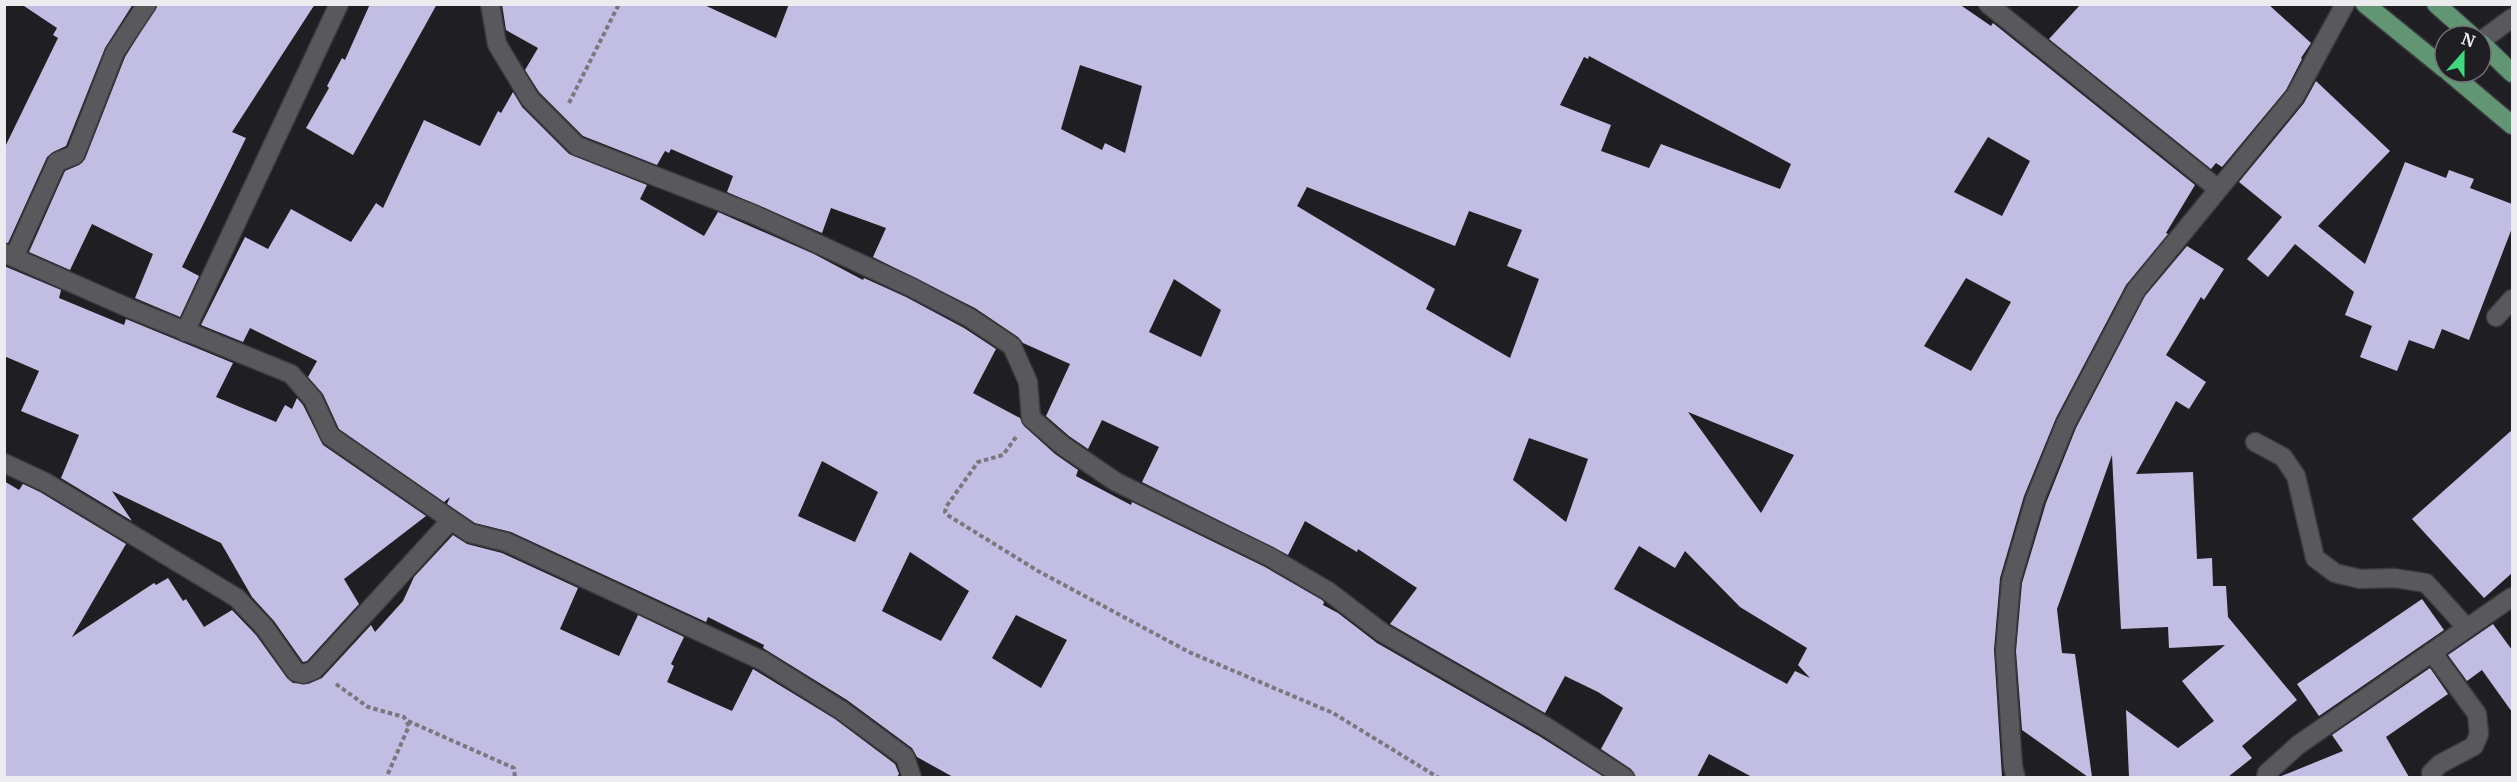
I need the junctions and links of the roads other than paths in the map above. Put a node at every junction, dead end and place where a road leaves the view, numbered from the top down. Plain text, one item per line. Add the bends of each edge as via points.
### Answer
1 (147, 4) edge
2 (339, 4) edge
3 (490, 4) edge
4 (1988, 4) edge
5 (2345, 4) edge
6 (2365, 4) edge
7 (2436, 4) edge
8 (2512, 18) edge
9 (2458, 24) edge
10 (2493, 33) edge
11 (2493, 54) edge
12 (2433, 59) edge
13 (2512, 73) edge
14 (2463, 84) edge
15 (2512, 125) edge
16 (2217, 188) junction
17 (9, 255) edge
18 (2512, 299) edge
19 (2496, 317) dead end
20 (185, 332) junction
21 (2255, 442) dead end
22 (4, 463) edge
23 (451, 520) junction
24 (2512, 597) edge
25 (2467, 628) junction
26 (2432, 652) junction
27 (912, 777) edge
28 (1625, 777) edge
29 (2016, 777) edge
30 (2266, 777) edge
31 (2432, 777) edge

1 - 17 street via 115,52 75,155 57,162
2 - 20 street
3 - 28 street via 497,44 530,99 578,146 753,213 970,318 1012,346 1028,382 1031,418 1062,445 1116,482 1270,557 1328,591 1383,633
4 - 16 street
5 - 16 street via 2295,96
6 - 12 main road
7 - 9 main road
8 - 10 street
11 - 13 main road
14 - 15 main road
16 - 29 street via 2136,290 2066,423 2036,499 2011,581 2005,651
17 - 20 street
18 - 19 street
20 - 23 street via 291,374 313,399 330,436
21 - 25 street via 2283,457 2296,477 2315,558 2335,573 2360,579 2394,578 2426,583
22 - 23 street via 45,482 237,598 266,628 296,672 304,674 314,670
23 - 27 street via 470,533 506,542 763,661 841,710 905,757
24 - 25 street
25 - 26 street
26 - 30 street via 2298,745
26 - 31 street via 2477,714 2479,734 2474,746 2440,764

